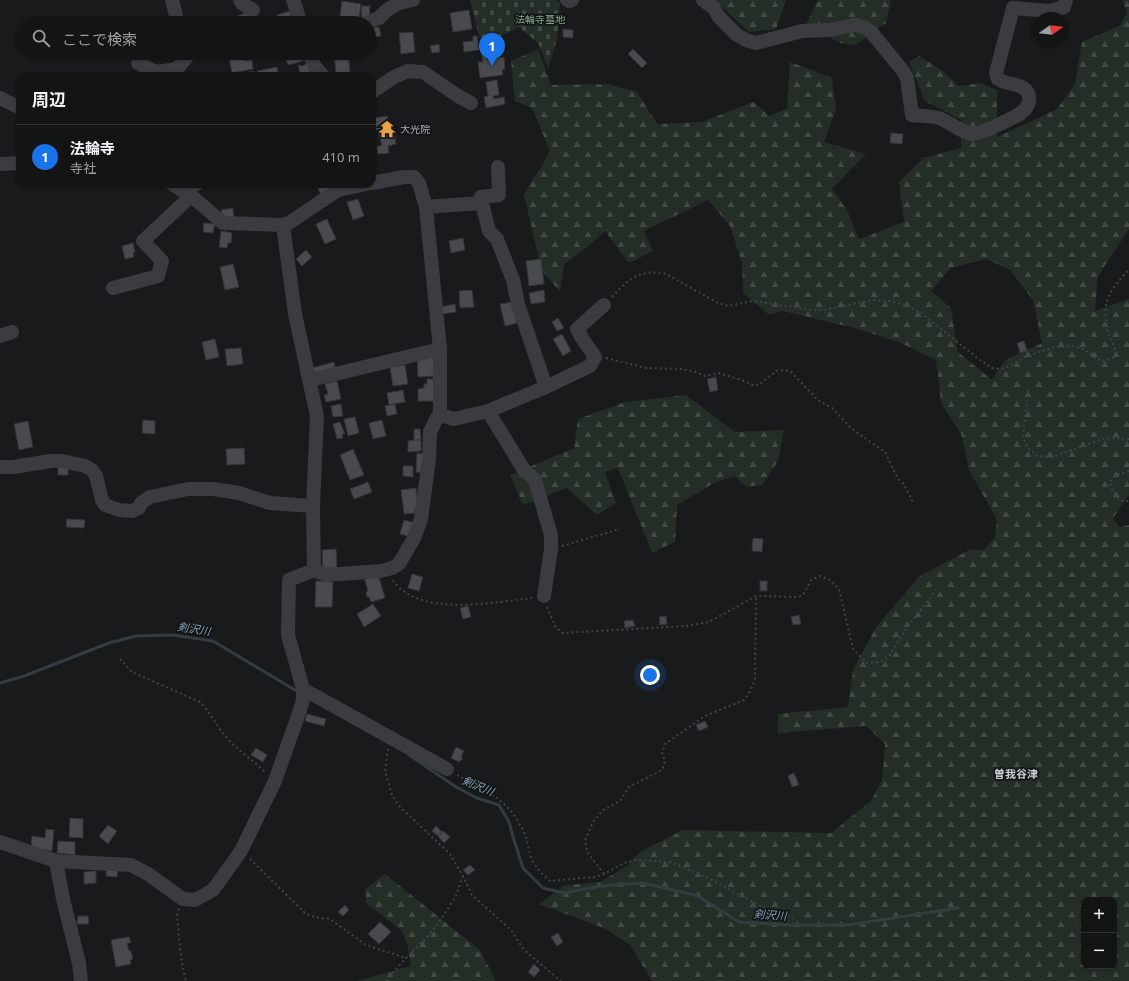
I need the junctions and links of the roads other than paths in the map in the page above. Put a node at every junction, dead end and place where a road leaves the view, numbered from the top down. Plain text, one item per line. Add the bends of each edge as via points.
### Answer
1 (172, 0) edge
2 (240, 0) edge
3 (293, 0) edge
4 (413, 0) edge
5 (566, 0) edge
6 (572, 0) edge
7 (703, 0) edge
8 (1066, 0) edge
9 (253, 10) dead end
10 (176, 16) edge
11 (299, 16) edge
12 (376, 19) edge
13 (184, 60) edge
14 (312, 60) edge
15 (138, 63) dead end
16 (156, 72) edge
17 (156, 72) edge
18 (319, 72) edge
19 (376, 89) edge
20 (0, 98) edge
21 (471, 103) dead end
22 (16, 106) edge
23 (16, 163) edge
24 (0, 164) edge
25 (498, 167) dead end
26 (376, 182) edge
27 (185, 188) edge
28 (337, 188) edge
29 (480, 203) junction
30 (426, 207) junction
31 (283, 225) junction
32 (113, 288) dead end
33 (604, 305) road end
34 (440, 349) junction
35 (310, 380) junction
36 (546, 387) junction
37 (488, 411) junction
38 (440, 412) junction
39 (0, 467) edge
40 (314, 506) junction
41 (314, 570) junction
42 (544, 596) road end
43 (303, 694) junction
44 (447, 769) road end
45 (0, 842) edge
46 (56, 861) junction
47 (81, 981) edge

1 - 10 street
2 - 9 street
3 - 11 street
4 - 12 street via 399,3
5 - 6 street
7 - 8 street via 714,8 719,17 737,35 756,43 802,31 830,30 855,25 864,27 871,32 907,78 912,115 938,117 973,135 1023,112 1028,105 1029,97 1026,90 1003,83 996,73 1013,8 1052,11 1064,6
13 - 16 street via 177,69
14 - 18 street
15 - 17 street
19 - 21 street via 408,71 422,72
20 - 22 street
23 - 24 street
25 - 29 street via 499,195 481,197
26 - 30 street via 414,177 419,182
27 - 31 street via 223,223
27 - 32 street via 143,241 162,261 158,276
28 - 31 street
29 - 30 street
29 - 36 street via 489,231 497,239 510,274
30 - 34 street
31 - 35 street via 295,314
33 - 36 street via 577,329 595,357 590,366
34 - 35 street
34 - 38 street
35 - 40 street via 317,416
36 - 37 street
37 - 38 street via 454,419
37 - 42 street via 524,470 535,480 551,535
38 - 41 street via 430,432 421,519 414,538 399,564 387,570 326,575
39 - 40 street via 51,461 85,466 96,476 102,500 118,510 132,511 150,497 188,489 213,489 239,493 270,503
40 - 41 street
41 - 43 street via 289,580 288,635
43 - 44 street
43 - 46 street via 299,713 275,781 241,851 213,890 195,900 182,899 131,865
45 - 46 street
46 - 47 street

